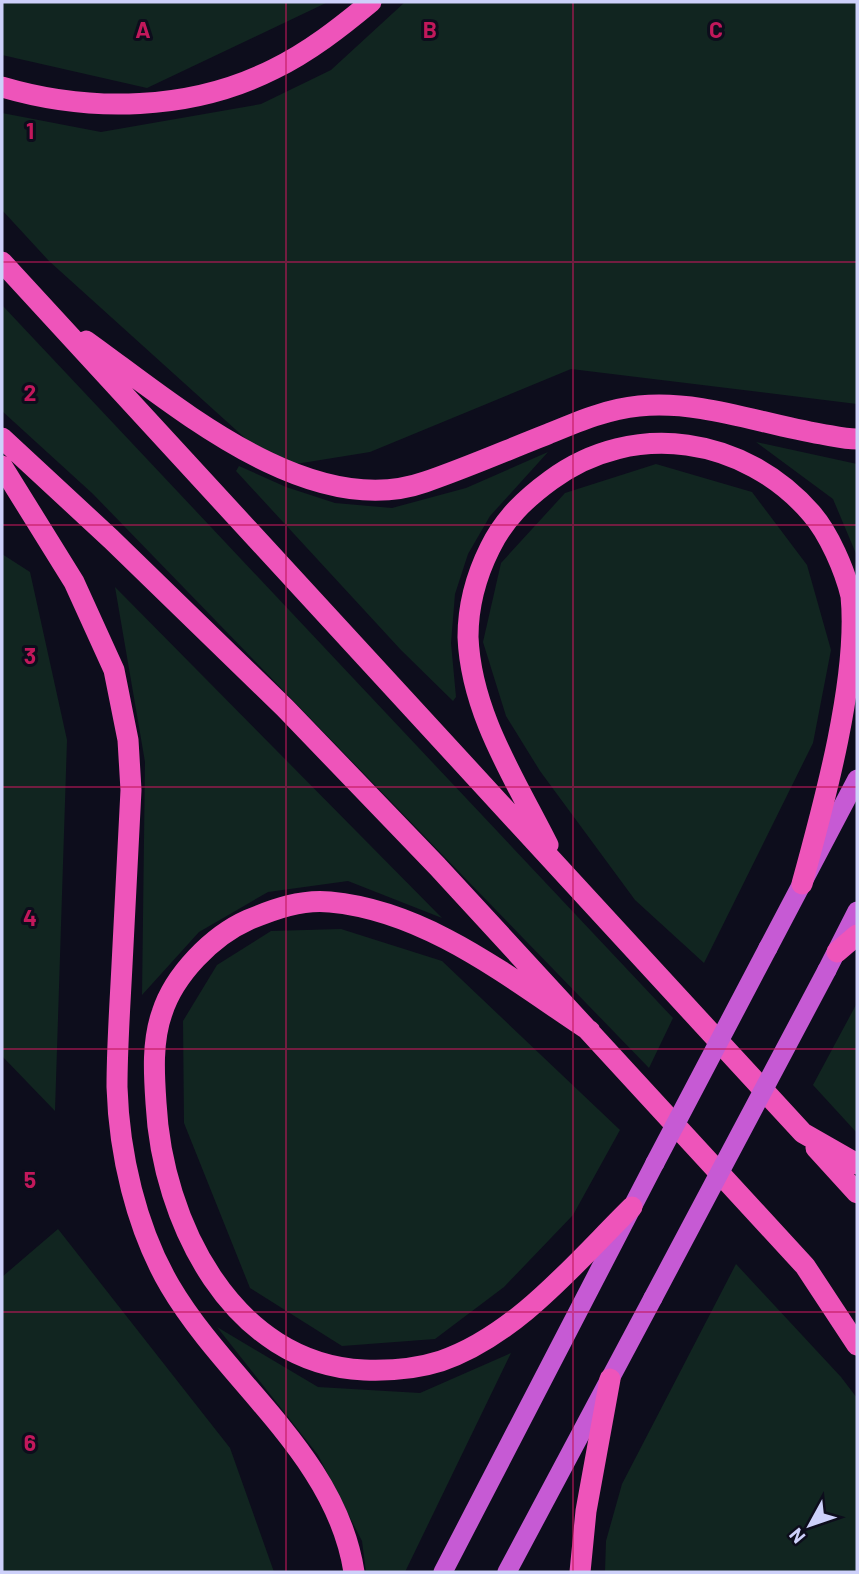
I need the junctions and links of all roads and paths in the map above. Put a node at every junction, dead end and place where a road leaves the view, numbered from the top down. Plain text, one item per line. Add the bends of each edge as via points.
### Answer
1 (371, 2) edge
2 (2, 87) edge
3 (2, 262) edge
4 (48, 313) junction
5 (2, 438) edge
6 (857, 439) edge
7 (2, 466) edge
8 (857, 779) edge
9 (559, 868) junction
10 (802, 884) junction
11 (857, 911) edge
12 (857, 935) edge
13 (832, 961) junction
14 (590, 1031) junction
15 (803, 1133) junction
16 (857, 1164) edge
17 (857, 1192) edge
18 (632, 1206) junction
19 (805, 1266) junction
20 (857, 1320) edge
21 (857, 1345) edge
22 (610, 1379) junction
23 (354, 1572) edge
24 (443, 1572) edge
25 (507, 1572) edge
26 (580, 1572) edge

1 - 2 highway via 324,39 273,70 189,97 106,104 69,102
3 - 4 highway
4 - 6 highway via 228,443 285,470 330,484 377,490 422,483 591,416 639,406 721,411 795,430
4 - 9 highway
5 - 14 highway via 285,708
7 - 23 highway via 74,582 114,670 121,698 131,790 117,1089 122,1142 135,1199 152,1249 182,1306 324,1486 345,1533
8 - 10 highway
9 - 10 highway via 481,706 468,637 477,579 505,522 563,471 625,447 686,444 728,453 754,466 812,514 841,566 852,597 856,657 852,690
9 - 15 highway
10 - 18 highway, bridge
11 - 13 highway
12 - 13 highway
13 - 22 highway, bridge
14 - 18 highway via 462,948 407,922 329,902 272,910 225,933 186,968 169,993 159,1024 154,1073 163,1155 190,1239 228,1301 256,1329 293,1352 344,1369 410,1369 472,1347 533,1303
14 - 19 highway
15 - 16 highway
15 - 17 highway
18 - 24 highway
19 - 20 highway
19 - 21 highway
22 - 25 highway
22 - 26 highway

